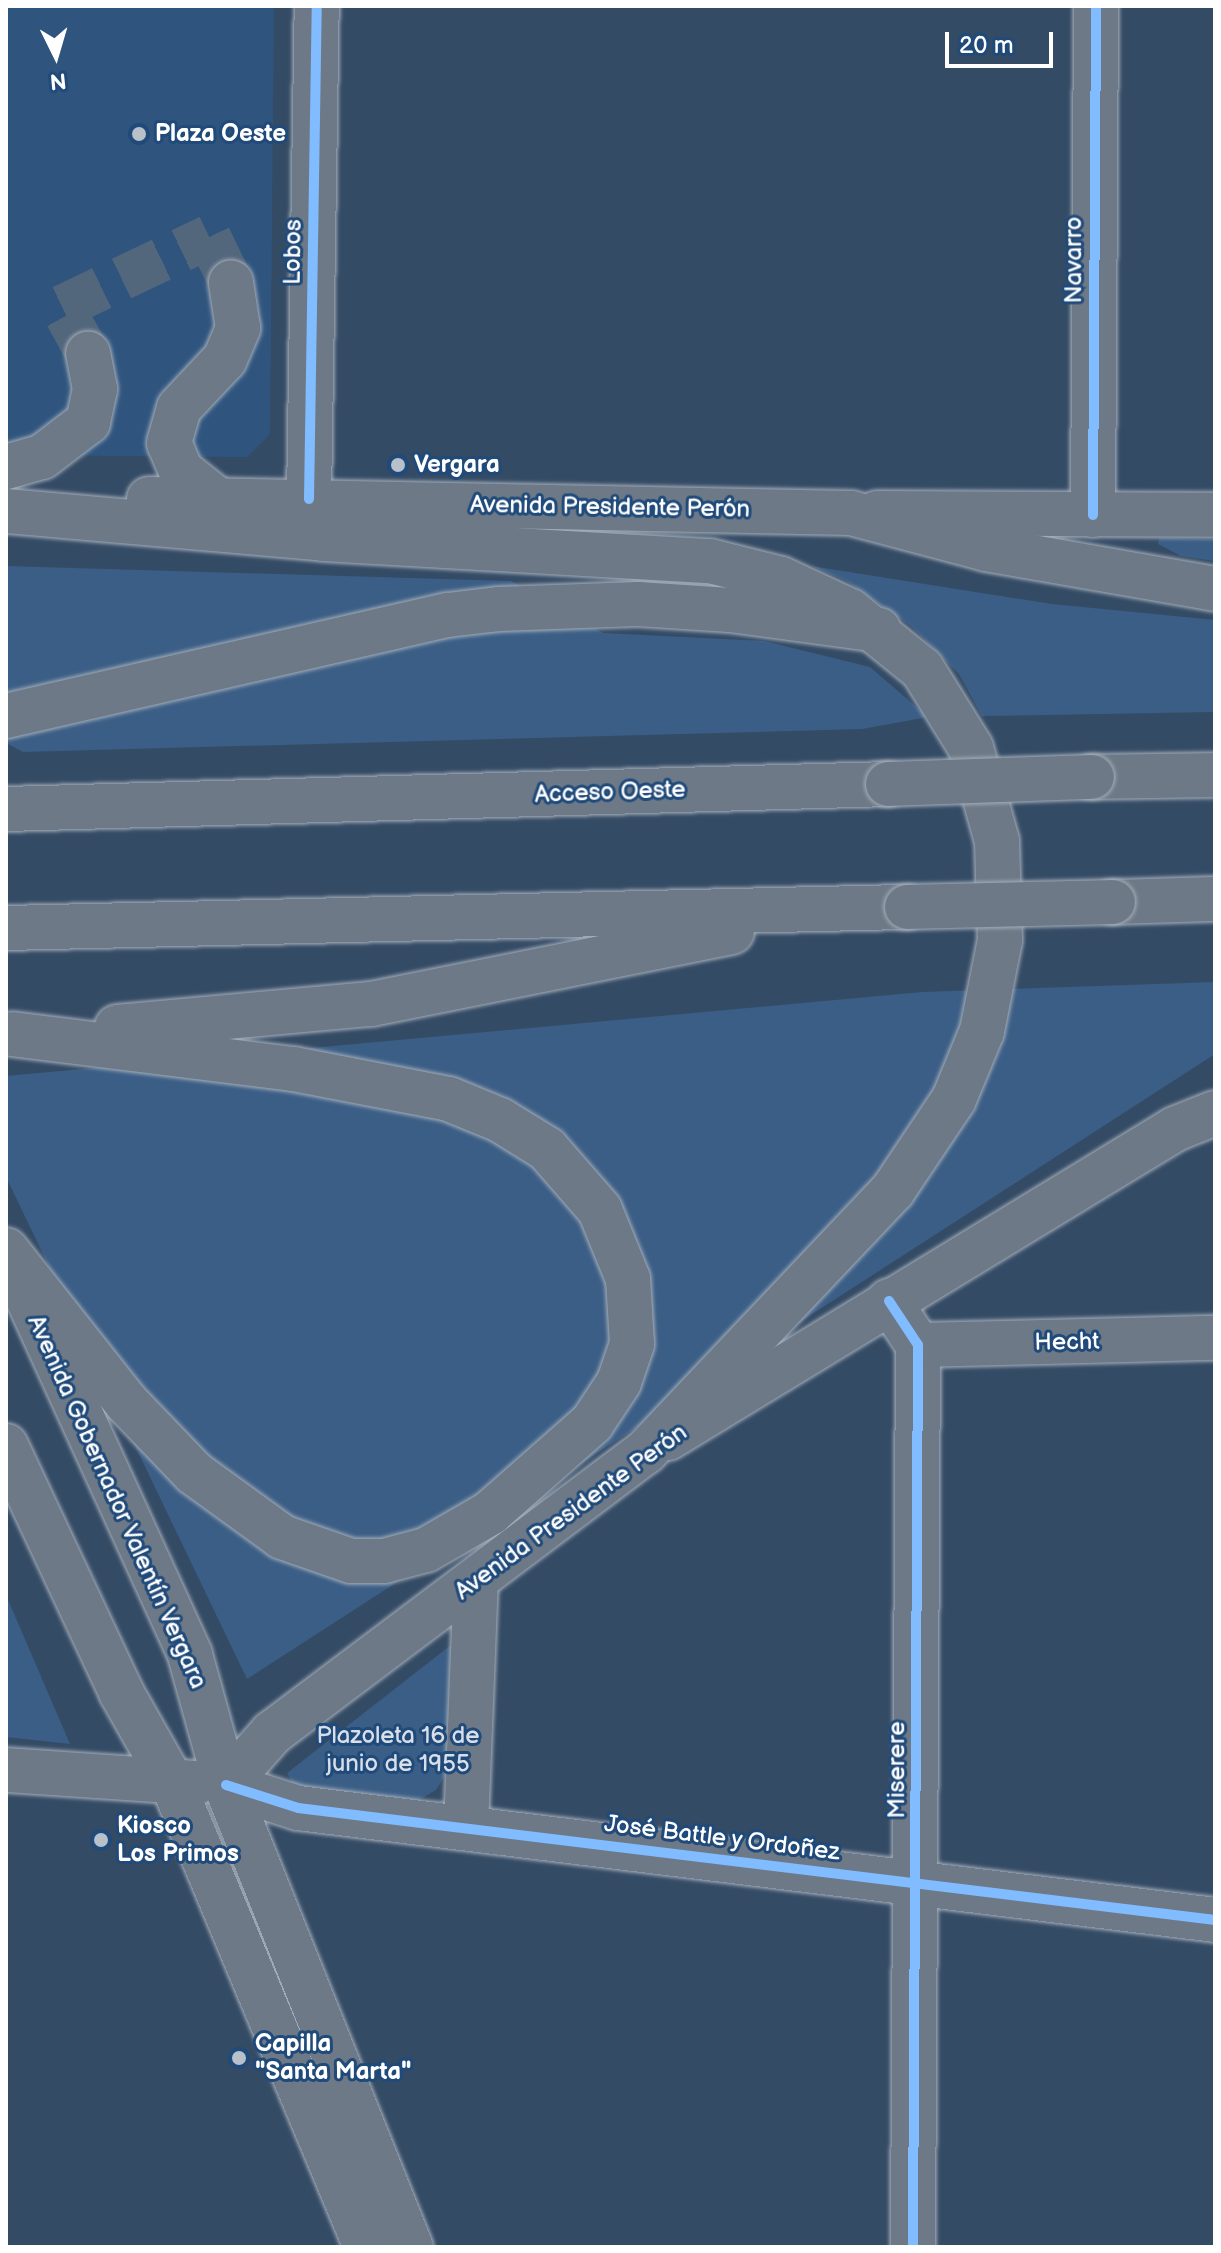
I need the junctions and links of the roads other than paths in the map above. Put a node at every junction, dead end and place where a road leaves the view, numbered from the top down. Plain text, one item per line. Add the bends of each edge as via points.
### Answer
1 (317, 6) edge
2 (1096, 6) edge
3 (231, 283) tunnel mouth
4 (88, 354) tunnel mouth
5 (6, 467) edge
6 (215, 498) junction
7 (309, 499) junction
8 (6, 500) edge
9 (6, 511) edge
10 (851, 513) junction
11 (1093, 515) junction
12 (1215, 515) edge
13 (1215, 589) edge
14 (879, 630) junction
15 (6, 716) edge
16 (1215, 775) edge
17 (6, 809) edge
18 (1215, 899) edge
19 (836, 910) junction
20 (6, 928) edge
21 (9, 1034) edge
22 (1215, 1113) edge
23 (6, 1251) edge
24 (889, 1301) junction
25 (1215, 1338) edge
26 (918, 1345) junction
27 (6, 1446) edge
28 (645, 1452) junction
29 (476, 1581) junction
30 (12, 1769) edge
31 (172, 1782) junction
32 (226, 1785) junction
33 (466, 1827) junction
34 (917, 1881) junction
35 (1215, 1920) edge
36 (366, 2247) edge
37 (411, 2247) edge
38 (913, 2247) edge

1 - 7 main road, Lobos
2 - 11 main road, Navarro
3 - 6 main road via 238,328 225,359 179,408 169,443 181,471
4 - 5 main road via 95,389 88,422 42,457
6 - 7 main road, Avenida Presidente Perón
6 - 8 main road, Avenida Presidente Perón
7 - 10 main road, Avenida Presidente Perón
9 - 14 main road via 323,539 710,561 809,589
10 - 11 main road, Avenida Presidente Perón
10 - 13 main road via 986,549
11 - 12 main road, Avenida Presidente Perón
14 - 15 main road via 761,613 638,604 499,609 448,615
14 - 28 main road via 922,669 946,701 988,795 1000,904 990,1004 954,1099 893,1190
16 - 17 main road, Acceso Oeste, bridge
18 - 19 main road, bridge
19 - 20 main road
19 - 21 main road via 371,1004 239,1019
21 - 23 main road via 293,1069 449,1099 500,1120 547,1149 600,1210 628,1279 632,1344 619,1382 592,1423 500,1506 426,1550 384,1561 351,1561 282,1537 186,1466 126,1402
22 - 24 main road, Avenida Presidente Perón via 1175,1129
23 - 32 main road, Avenida Gobernador Valentín Vergara via 190,1655
24 - 26 main road
24 - 28 main road, Avenida Presidente Perón
25 - 26 main road, Hecht
26 - 34 main road, Miserere
27 - 31 main road via 121,1692
28 - 29 main road, Avenida Presidente Perón
29 - 32 main road, Avenida Presidente Perón via 272,1733
29 - 33 main road
30 - 31 main road
31 - 32 main road
31 - 36 main road
32 - 33 main road, José Battle y Ordoñez via 298,1808
32 - 37 main road, Avenida Gobernador Valentín Vergara
33 - 34 main road, José Battle y Ordoñez
34 - 35 main road, José Battle y Ordoñez
34 - 38 main road, Miserere

